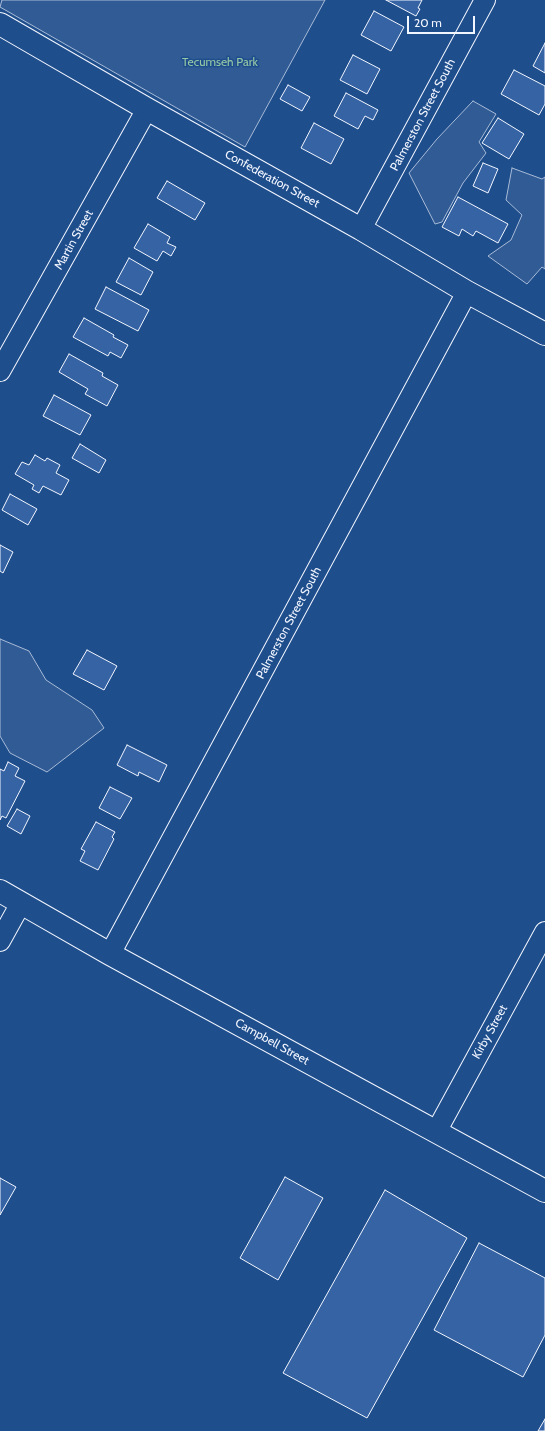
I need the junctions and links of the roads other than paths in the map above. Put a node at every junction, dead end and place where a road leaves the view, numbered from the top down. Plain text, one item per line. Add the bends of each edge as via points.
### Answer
1 (485, 0) edge
2 (0, 24) edge
3 (147, 109) junction
4 (361, 229) junction
5 (467, 292) junction
6 (545, 334) edge
7 (0, 371) edge
8 (0, 892) edge
9 (21, 903) junction
10 (545, 932) edge
11 (0, 941) edge
12 (110, 954) junction
13 (436, 1132) junction
14 (545, 1191) edge

1 - 4 street, Palmerston Street South
2 - 3 main road, Confederation Street
3 - 4 main road, Confederation Street
3 - 7 street, Martin Street
4 - 5 main road, Confederation Street
5 - 6 main road, Confederation Street
5 - 12 street, Palmerston Street South
8 - 9 main road, Campbell Street
9 - 11 street
9 - 12 main road, Campbell Street
10 - 13 street, Kirby Street
12 - 13 main road, Campbell Street
13 - 14 main road, Campbell Street

